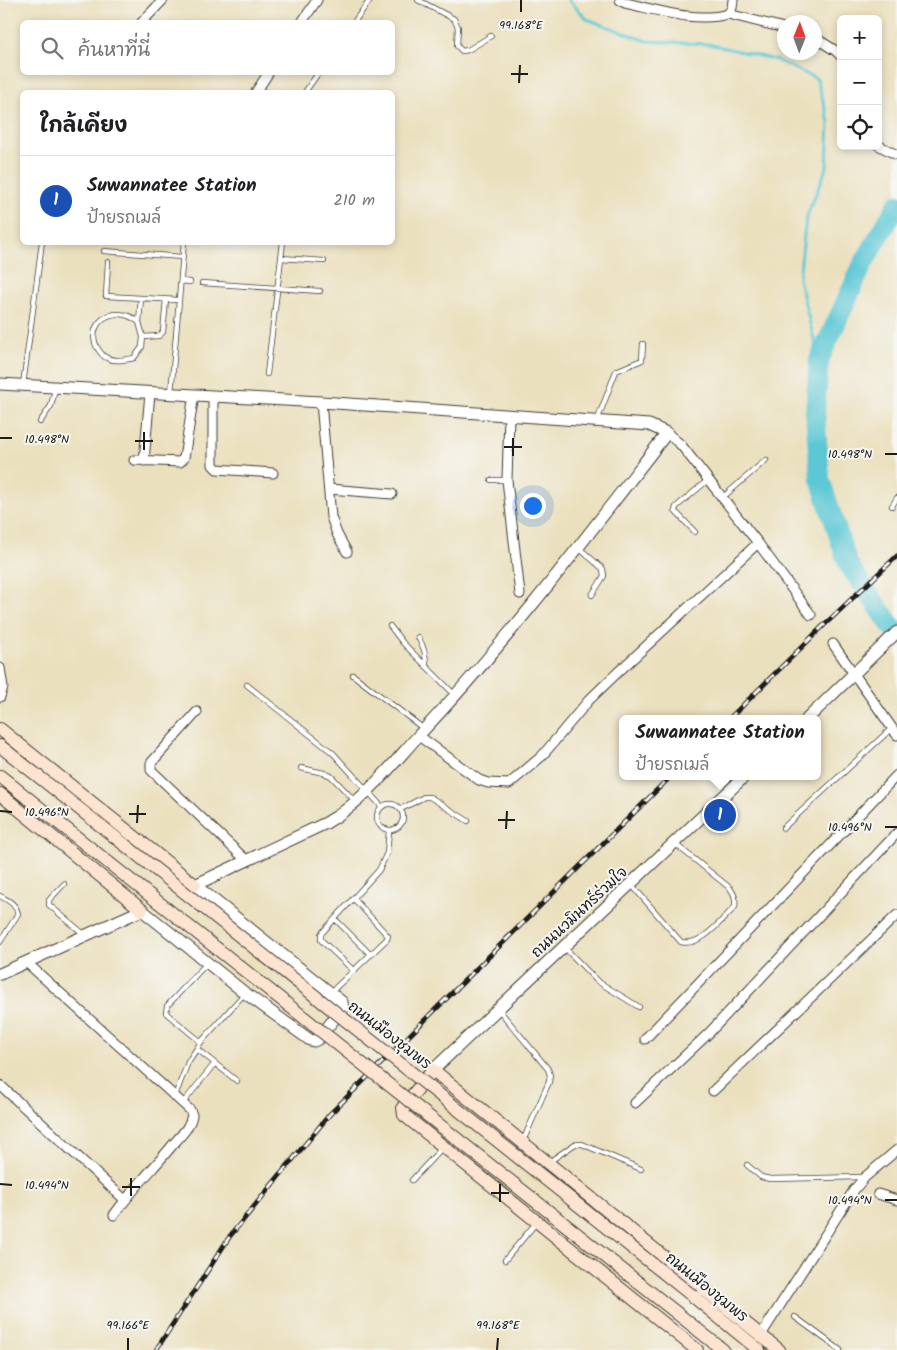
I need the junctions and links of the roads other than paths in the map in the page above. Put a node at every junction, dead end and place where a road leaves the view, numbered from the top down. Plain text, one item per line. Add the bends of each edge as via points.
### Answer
1 (164, 0) edge
2 (316, 0) edge
3 (370, 0) edge
4 (418, 0) edge
5 (620, 0) edge
6 (733, 0) edge
7 (728, 14) junction
8 (144, 20) edge
9 (303, 20) edge
10 (355, 20) edge
11 (777, 26) edge
12 (491, 36) dead end
13 (822, 43) edge
14 (837, 52) edge
15 (267, 75) edge
16 (317, 75) edge
17 (257, 90) edge
18 (306, 90) edge
19 (882, 147) edge
20 (897, 155) edge
21 (42, 245) edge
22 (184, 245) edge
23 (282, 245) edge
24 (104, 250) dead end
25 (182, 257) junction
26 (281, 258) junction
27 (324, 261) dead end
28 (108, 262) dead end
29 (180, 281) junction
30 (190, 282) dead end
31 (202, 283) dead end
32 (278, 288) junction
33 (320, 292) dead end
34 (141, 298) junction
35 (166, 300) junction
36 (179, 300) junction
37 (139, 322) junction
38 (143, 337) junction
39 (643, 344) dead end
40 (267, 374) dead end
41 (0, 384) edge
42 (23, 385) junction
43 (55, 387) junction
44 (150, 393) junction
45 (171, 394) junction
46 (194, 395) junction
47 (213, 396) junction
48 (322, 402) junction
49 (509, 415) junction
50 (40, 422) dead end
51 (597, 422) junction
52 (667, 433) junction
53 (134, 460) dead end
54 (766, 460) dead end
55 (144, 461) junction
56 (273, 473) dead end
57 (490, 480) dead end
58 (507, 480) junction
59 (708, 480) junction
60 (329, 489) junction
61 (392, 494) dead end
62 (722, 498) junction
63 (897, 498) edge
64 (892, 506) dead end
65 (695, 532) dead end
66 (758, 542) junction
67 (578, 547) junction
68 (348, 552) dead end
69 (520, 594) dead end
70 (592, 595) dead end
71 (811, 615) dead end
72 (390, 626) dead end
73 (897, 632) edge
74 (418, 637) dead end
75 (833, 644) dead end
76 (426, 667) junction
77 (0, 668) edge
78 (855, 674) junction
79 (353, 675) dead end
80 (247, 685) dead end
81 (456, 696) junction
82 (0, 697) edge
83 (197, 712) dead end
84 (811, 715) edge
85 (0, 729) edge
86 (895, 731) edge
87 (422, 733) junction
88 (0, 746) edge
89 (301, 768) dead end
90 (897, 775) edge
91 (0, 776) edge
92 (742, 780) edge
93 (368, 791) junction
94 (0, 794) edge
95 (356, 802) junction
96 (382, 807) junction
97 (401, 809) junction
98 (468, 821) dead end
99 (783, 828) dead end
100 (389, 831) junction
101 (897, 833) edge
102 (674, 844) junction
103 (246, 860) junction
104 (64, 884) dead end
105 (631, 884) junction
106 (194, 885) junction
107 (0, 896) edge
108 (354, 898) junction
109 (142, 910) junction
110 (897, 916) edge
111 (335, 918) junction
112 (86, 936) junction
113 (0, 942) edge
114 (564, 947) junction
115 (371, 955) junction
116 (26, 962) junction
117 (207, 963) junction
118 (354, 971) junction
119 (0, 974) edge
120 (331, 992) junction
121 (245, 993) junction
122 (639, 1007) dead end
123 (498, 1009) junction
124 (645, 1039) dead end
125 (201, 1042) junction
126 (197, 1049) junction
127 (215, 1063) junction
128 (433, 1070) junction
129 (237, 1081) dead end
130 (0, 1085) edge
131 (713, 1091) dead end
132 (174, 1096) junction
133 (183, 1103) junction
134 (635, 1103) dead end
135 (522, 1142) junction
136 (443, 1147) junction
137 (897, 1150) edge
138 (548, 1163) junction
139 (747, 1165) dead end
140 (641, 1169) dead end
141 (865, 1177) junction
142 (412, 1180) dead end
143 (878, 1194) dead end
144 (125, 1200) junction
145 (897, 1200) edge
146 (114, 1215) dead end
147 (536, 1222) junction
148 (505, 1260) dead end
149 (795, 1317) dead end
150 (761, 1335) junction
151 (697, 1350) edge
152 (723, 1350) edge
153 (759, 1350) edge
154 (779, 1350) edge
155 (840, 1350) edge

1 - 8 street
2 - 9 street
3 - 10 lane
4 - 12 lane via 454,19 458,26 457,46 462,51
5 - 7 street via 680,16 717,17
6 - 7 street
7 - 11 street
13 - 14 street
15 - 17 street
16 - 18 lane
19 - 20 street
21 - 42 lane
22 - 25 lane
23 - 26 lane
24 - 25 lane
25 - 29 lane
26 - 27 lane
26 - 32 lane
28 - 34 lane via 106,296
29 - 30 lane
29 - 36 lane
31 - 32 lane
32 - 33 lane
32 - 40 lane
34 - 35 lane
34 - 37 lane
35 - 36 lane
35 - 38 lane via 163,332 159,336
36 - 45 lane
37 - 38 lane
37 - 38 lane via 126,315 105,316 94,330 94,342 106,358 121,361 134,358 142,347
39 - 51 lane via 642,360 616,371
41 - 42 street
42 - 43 street
43 - 44 street
43 - 50 lane via 51,406
44 - 45 street
44 - 55 street
45 - 46 street
46 - 47 street
46 - 55 street via 184,458 180,462
47 - 48 street
47 - 56 street via 213,464 217,469
48 - 49 street
48 - 60 street
49 - 51 street
49 - 58 street
51 - 52 street via 649,425
52 - 59 street via 681,445
52 - 67 street
53 - 55 street
54 - 62 lane
57 - 58 lane
58 - 69 street
59 - 62 street
59 - 65 lane via 676,507 675,511
60 - 61 street
60 - 68 street via 337,534
62 - 66 street
63 - 64 lane
66 - 71 street
66 - 87 street via 596,694 542,756 509,784 479,780
67 - 70 lane via 604,569 604,576
67 - 81 street
72 - 76 lane
73 - 78 street
74 - 76 lane via 424,647
75 - 78 street
76 - 81 lane
77 - 82 street via 3,687
78 - 84 street
78 - 86 street
79 - 87 lane
80 - 93 lane via 332,753
81 - 87 street
83 - 103 street via 151,763 152,770
85 - 106 main road
86 - 99 lane
87 - 93 street
88 - 153 main road, ถนนเมืองชุมพร, bridge
89 - 95 lane via 331,776
90 - 124 street
91 - 152 main road, bridge
92 - 102 street, ถนนนวมินทร์ร่วมใจ
93 - 95 street
93 - 96 lane
94 - 109 main road
95 - 103 street via 326,823
96 - 97 lane via 392,804
96 - 100 lane via 378,821
97 - 98 lane via 430,797
97 - 100 lane via 402,824
100 - 108 lane via 385,860
101 - 134 street via 709,1033
102 - 105 street, ถนนนวมินทร์ร่วมใจ
102 - 105 lane via 734,894 734,907 721,920 701,938 681,942
103 - 106 street
104 - 112 lane via 49,900 49,905
105 - 114 street, ถนนนวมินทร์ร่วมใจ
106 - 120 street
107 - 113 lane via 16,908 18,914
108 - 111 lane
108 - 115 lane via 388,934 388,939
109 - 112 street
109 - 117 street
110 - 131 street
111 - 115 lane
111 - 118 lane via 321,934 321,940
112 - 116 street
114 - 122 lane via 597,981
114 - 123 street, ถนนนวมินทร์ร่วมใจ
115 - 118 lane
116 - 119 street
116 - 132 street
117 - 121 street
117 - 125 lane via 166,1006 166,1013
118 - 120 lane
120 - 121 street via 342,1002 343,1008 314,1041
121 - 125 lane
123 - 128 street, ถนนนวมินทร์ร่วมใจ
123 - 135 lane via 550,1075
125 - 126 lane
126 - 127 lane
126 - 132 lane
127 - 129 lane
127 - 133 lane
128 - 135 main road
128 - 136 main road via 402,1112
130 - 144 street
132 - 133 street
133 - 144 street via 192,1115 188,1127
135 - 138 main road
136 - 142 lane
136 - 147 main road
137 - 141 street
138 - 140 lane via 575,1144 582,1144
138 - 150 main road
139 - 141 lane via 761,1177 770,1179
141 - 150 street
143 - 145 street
144 - 146 street
147 - 148 lane
147 - 151 main road
149 - 155 lane
150 - 154 main road

